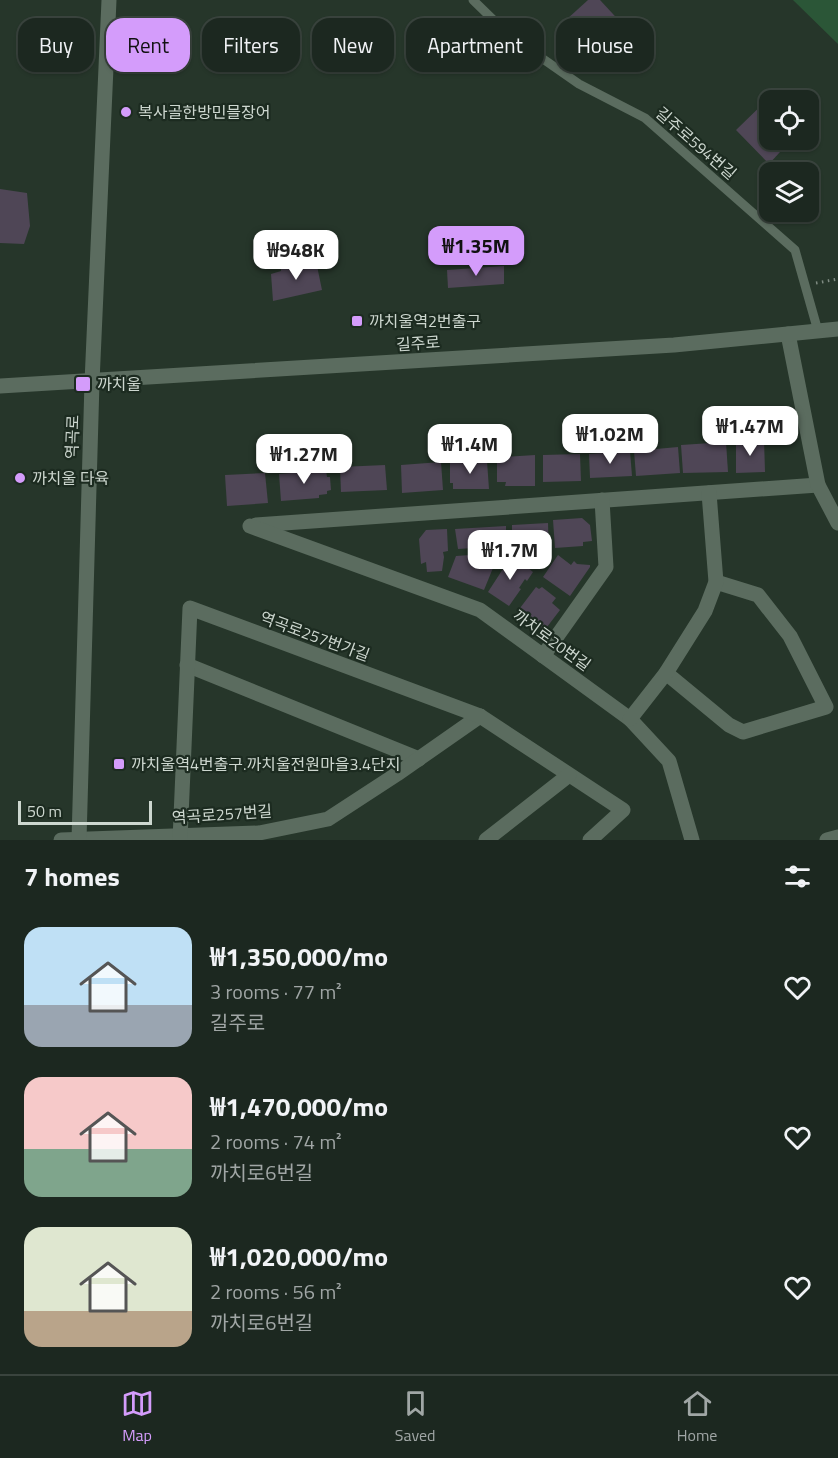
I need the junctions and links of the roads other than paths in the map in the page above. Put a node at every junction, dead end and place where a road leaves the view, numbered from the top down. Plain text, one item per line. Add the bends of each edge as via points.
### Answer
1 (109, 0) edge
2 (473, 0) edge
3 (838, 329) edge
4 (818, 331) junction
5 (788, 334) junction
6 (92, 382) junction
7 (0, 386) edge
8 (818, 485) junction
9 (709, 493) junction
10 (602, 500) junction
11 (838, 523) edge
12 (716, 582) junction
13 (543, 656) junction
14 (187, 665) junction
15 (666, 673) junction
16 (480, 716) junction
17 (630, 719) junction
18 (419, 759) junction
19 (569, 775) junction
20 (259, 837) edge
21 (838, 837) edge
22 (180, 838) edge
23 (79, 839) edge
24 (61, 840) edge
25 (486, 840) edge
26 (590, 840) edge
27 (692, 840) edge
28 (827, 840) edge

1 - 6 street, 역곡로
2 - 4 lane, 길주로594번길 via 510,36 579,84 645,118 795,250
3 - 4 street, 길주로
4 - 5 street, 길주로
5 - 6 street, 길주로 via 674,345
5 - 8 street
6 - 7 street, 길주로
6 - 23 street, 역곡로
8 - 9 street
8 - 11 street
9 - 10 street
9 - 12 street
10 - 13 street via 606,567
10 - 13 street, 까치로20번길 via 250,526 480,610
12 - 15 street via 705,611
12 - 15 street via 758,595 790,636 826,707 743,732
13 - 17 street, 까치로20번길
14 - 16 street, 역곡로257번가길 via 190,609
14 - 18 street
14 - 22 street, 역곡로257번가길
15 - 17 street
16 - 18 street, 역곡로257번길
16 - 19 street, 역곡로257번가길
17 - 27 street, 까치로20번길 via 669,761
18 - 20 street, 역곡로257번길 via 328,819
19 - 25 street
19 - 26 street, 역곡로257번가길 via 623,810
20 - 22 street, 역곡로257번길
21 - 28 street
22 - 23 street, 역곡로257번길
23 - 24 street, 역곡로257번길

